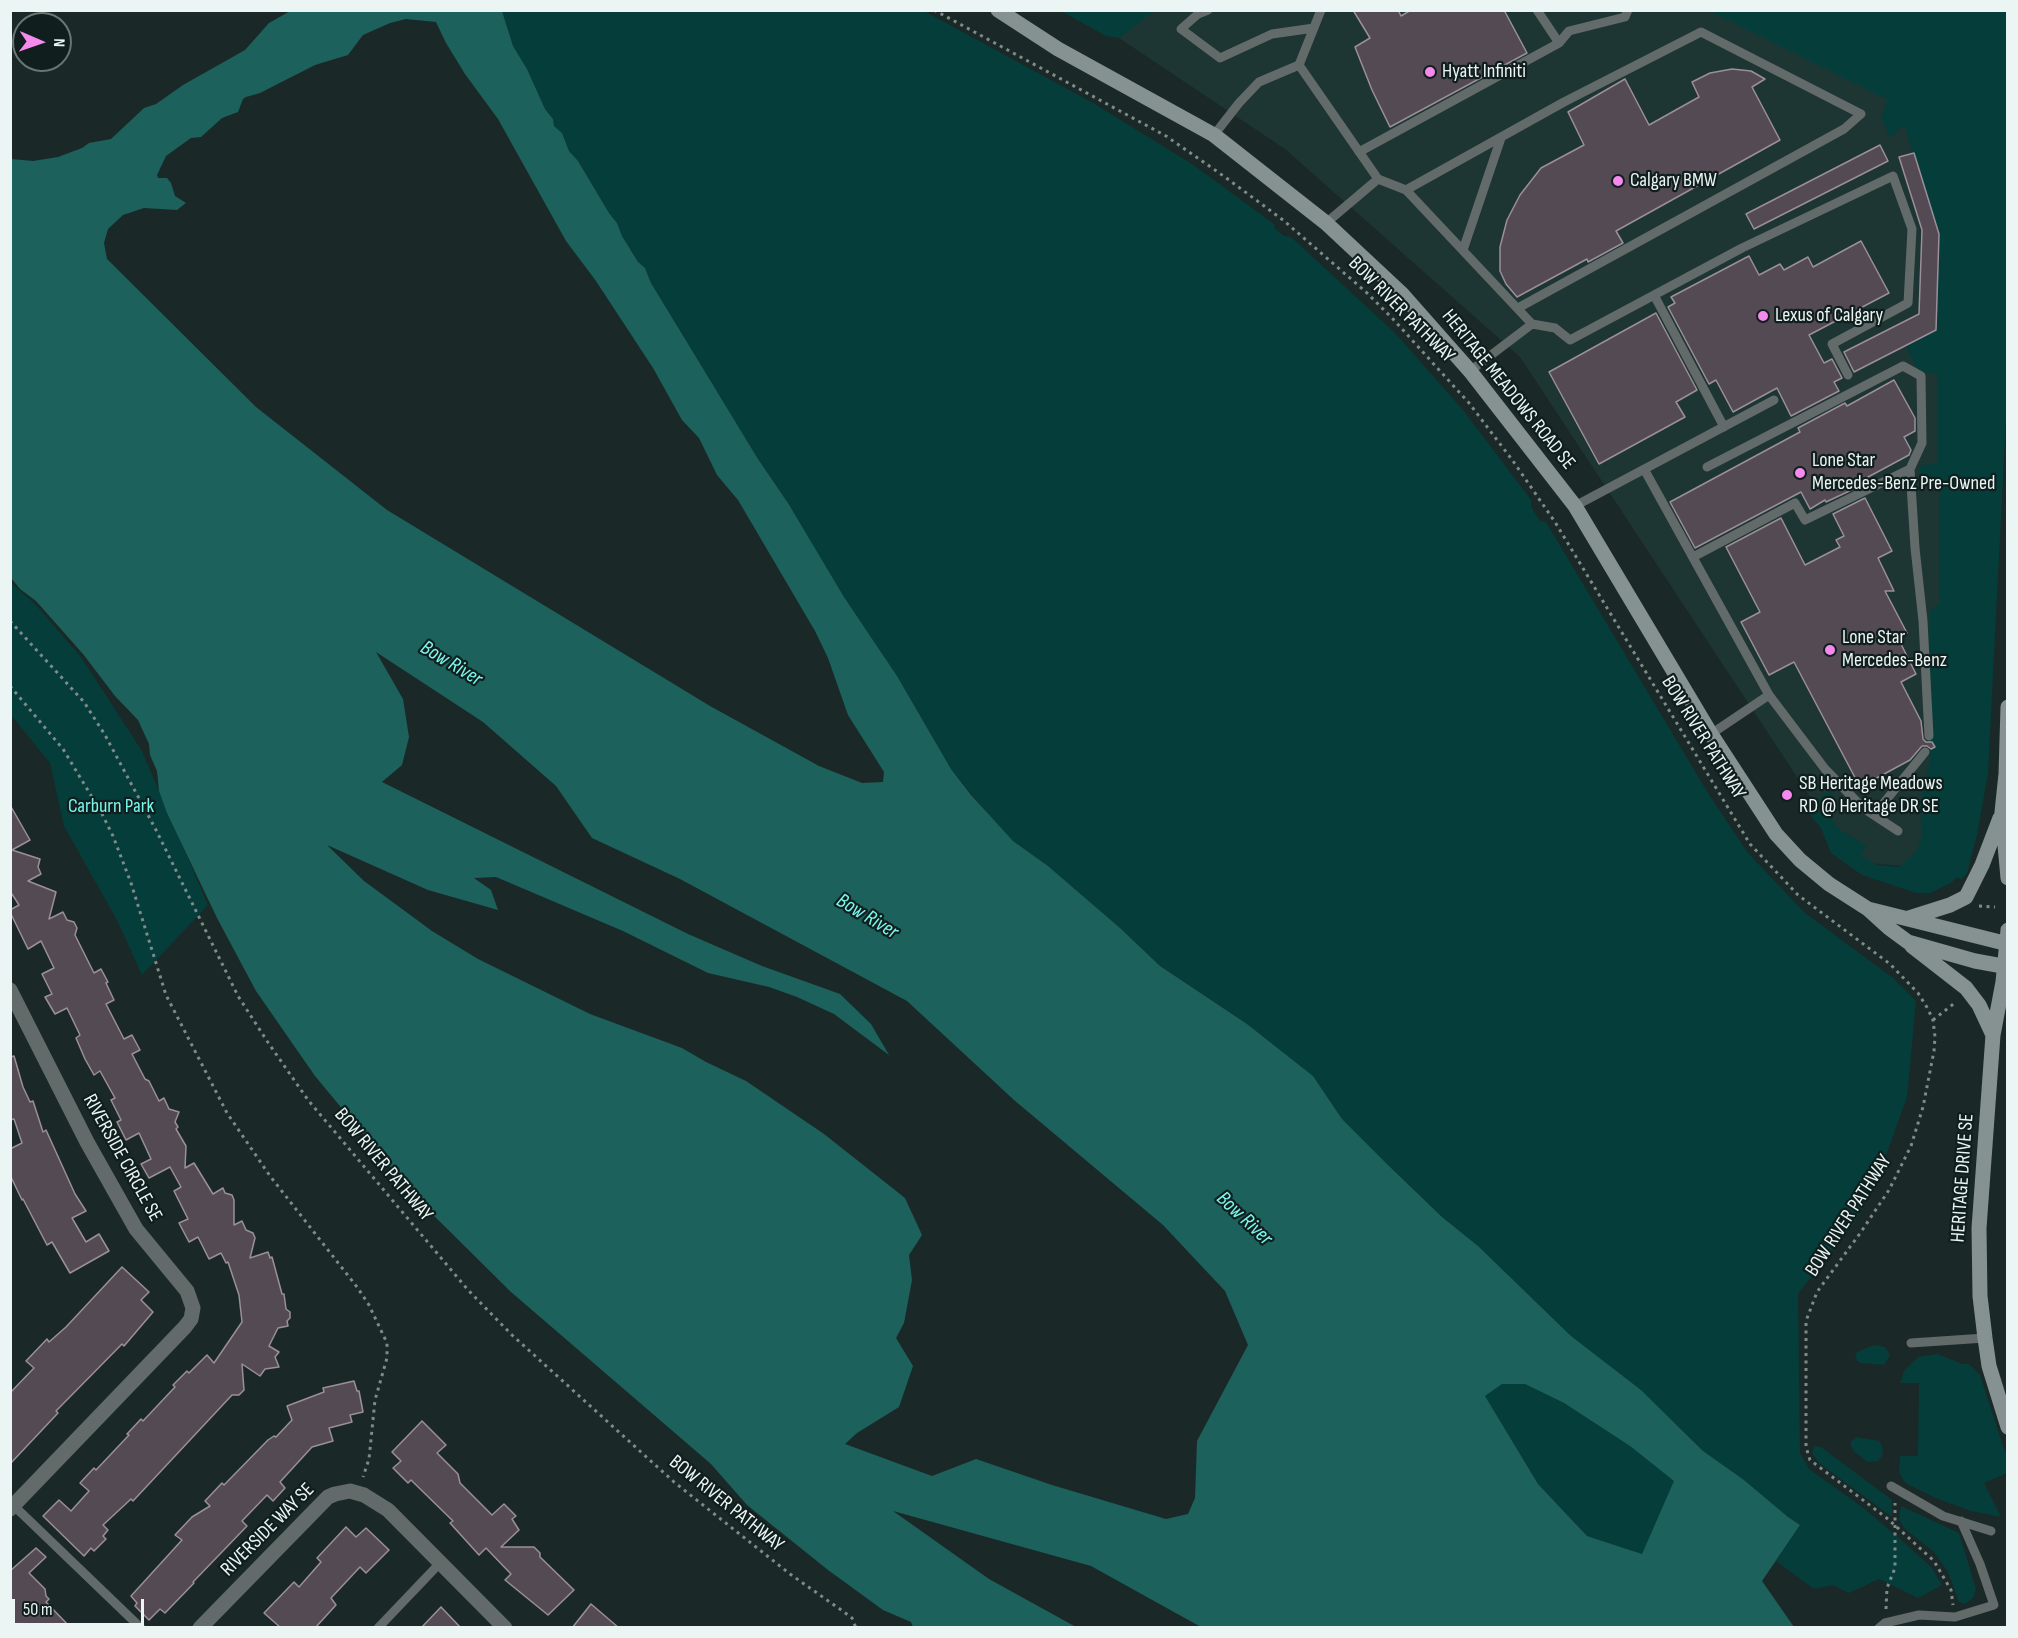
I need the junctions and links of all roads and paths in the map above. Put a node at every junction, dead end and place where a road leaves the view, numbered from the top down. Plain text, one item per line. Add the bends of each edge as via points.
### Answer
1 (934, 10) edge
2 (998, 10) edge
3 (1208, 10) edge
4 (1321, 10) edge
5 (1537, 10) edge
6 (1628, 10) edge
7 (1314, 28) junction
8 (1559, 43) junction
9 (1299, 64) junction
10 (1214, 135) junction
11 (1500, 138) junction
12 (1359, 152) junction
13 (1378, 179) junction
14 (1406, 190) junction
15 (1326, 223) junction
16 (1463, 250) junction
17 (1654, 295) junction
18 (1518, 308) junction
19 (1532, 324) junction
20 (1470, 371) junction
21 (1848, 375) dead end
22 (1774, 400) dead end
23 (1724, 427) junction
24 (1707, 467) dead end
25 (1644, 469) junction
26 (1910, 469) junction
27 (1575, 506) junction
28 (1693, 557) junction
29 (10, 621) edge
30 (10, 686) edge
31 (1770, 695) junction
32 (2007, 707) edge
33 (1711, 734) junction
34 (1929, 736) dead end
35 (1925, 752) dead end
36 (2002, 813) junction
37 (1874, 815) junction
38 (1898, 831) dead end
39 (2007, 878) edge
40 (1995, 907) dead end
41 (1868, 909) junction
42 (1977, 914) dead end
43 (1909, 918) junction
44 (2007, 940) edge
45 (1908, 942) junction
46 (2006, 967) edge
47 (1962, 997) dead end
48 (13, 999) edge
49 (1933, 1020) junction
50 (1993, 1035) junction
51 (1985, 1338) junction
52 (1911, 1343) dead end
53 (2007, 1427) edge
54 (1893, 1487) joint
55 (358, 1493) junction
56 (12, 1506) edge
57 (1961, 1521) junction
58 (1895, 1524) junction
59 (1991, 1531) dead end
60 (440, 1563) junction
61 (1955, 1617) junction
62 (1882, 1625) edge
63 (141, 1628) edge
64 (200, 1628) edge
65 (378, 1628) edge
66 (505, 1628) edge
67 (856, 1628) edge

1 - 49 path, BOW RIVER PATHWAY via 1166,136 1283,220 1393,319 1469,403 1513,460 1555,522 1750,844 1798,895 1890,964 1918,993
2 - 10 main road, HERITAGE MEADOWS ROAD SE via 1058,49
3 - 7 lane via 1181,29 1220,58 1272,34
4 - 7 lane
5 - 8 lane
6 - 8 lane via 1625,17 1569,31
7 - 9 lane
8 - 12 lane
9 - 10 lane via 1260,82
9 - 12 lane
10 - 15 main road, HERITAGE MEADOWS ROAD SE
11 - 14 lane
11 - 16 lane
11 - 18 lane via 1701,32 1861,114 1844,129
12 - 13 lane
13 - 14 lane
13 - 15 lane
14 - 16 lane
15 - 20 main road, HERITAGE MEADOWS ROAD SE via 1402,294
16 - 18 lane
17 - 19 lane via 1570,340 1555,328
17 - 21 lane via 1893,176 1912,229 1908,303 1832,344
17 - 23 lane
18 - 19 lane
19 - 20 lane
20 - 27 main road, HERITAGE MEADOWS ROAD SE
22 - 23 lane
23 - 25 lane
24 - 26 lane via 1903,366 1921,376 1922,443
25 - 27 lane
25 - 28 lane
26 - 28 lane via 1805,520 1795,503
26 - 34 lane
27 - 33 main road, HERITAGE MEADOWS ROAD SE
28 - 31 lane
29 - 67 path, BOW RIVER PATHWAY via 84,702 105,735 238,996 308,1100 468,1290 513,1335 674,1482 771,1560 852,1618
30 - 55 path via 63,749 101,812 131,883 166,994 227,1113 270,1176 357,1287 387,1342 387,1358 375,1400 369,1459
31 - 33 lane
31 - 37 lane via 1825,769
32 - 36 main road
33 - 41 main road, HERITAGE MEADOWS ROAD SE via 1776,834 1829,884
35 - 37 lane
36 - 39 main road
36 - 43 main road via 1966,897
37 - 38 lane
40 - 42 path via 1978,906
41 - 43 main road, HERITAGE MEADOWS ROAD SE
41 - 45 main road, HERITAGE MEADOWS ROAD SE
43 - 44 main road, HERITAGE MEADOWS ROAD SE via 1943,930
44 - 46 main road, HERITAGE DRIVE SE
45 - 46 main road, HERITAGE MEADOWS ROAD SE
45 - 50 main road via 1966,988
46 - 50 main road, HERITAGE DRIVE SE
47 - 49 path
48 - 56 street, RIVERSIDE CIRCLE SE via 136,1229 187,1291 193,1308 185,1327
49 - 58 path, BOW RIVER PATHWAY via 1934,1051 1911,1146 1862,1232 1817,1292 1806,1321 1806,1447 1810,1460
50 - 51 main road, HERITAGE DRIVE SE via 1979,1228
51 - 52 lane
51 - 53 main road, HERITAGE DRIVE SE
54 - 57 lane via 1943,1516
54 - 58 path
55 - 60 street via 388,1510
55 - 64 street, RIVERSIDE WAY SE via 328,1497
56 - 63 lane
57 - 59 lane
57 - 61 lane via 1994,1605
58 - 61 path, BOW RIVER PATHWAY via 1944,1575
58 - 62 path via 1895,1568 1887,1588
60 - 65 lane
60 - 66 street
61 - 62 lane via 1919,1615

